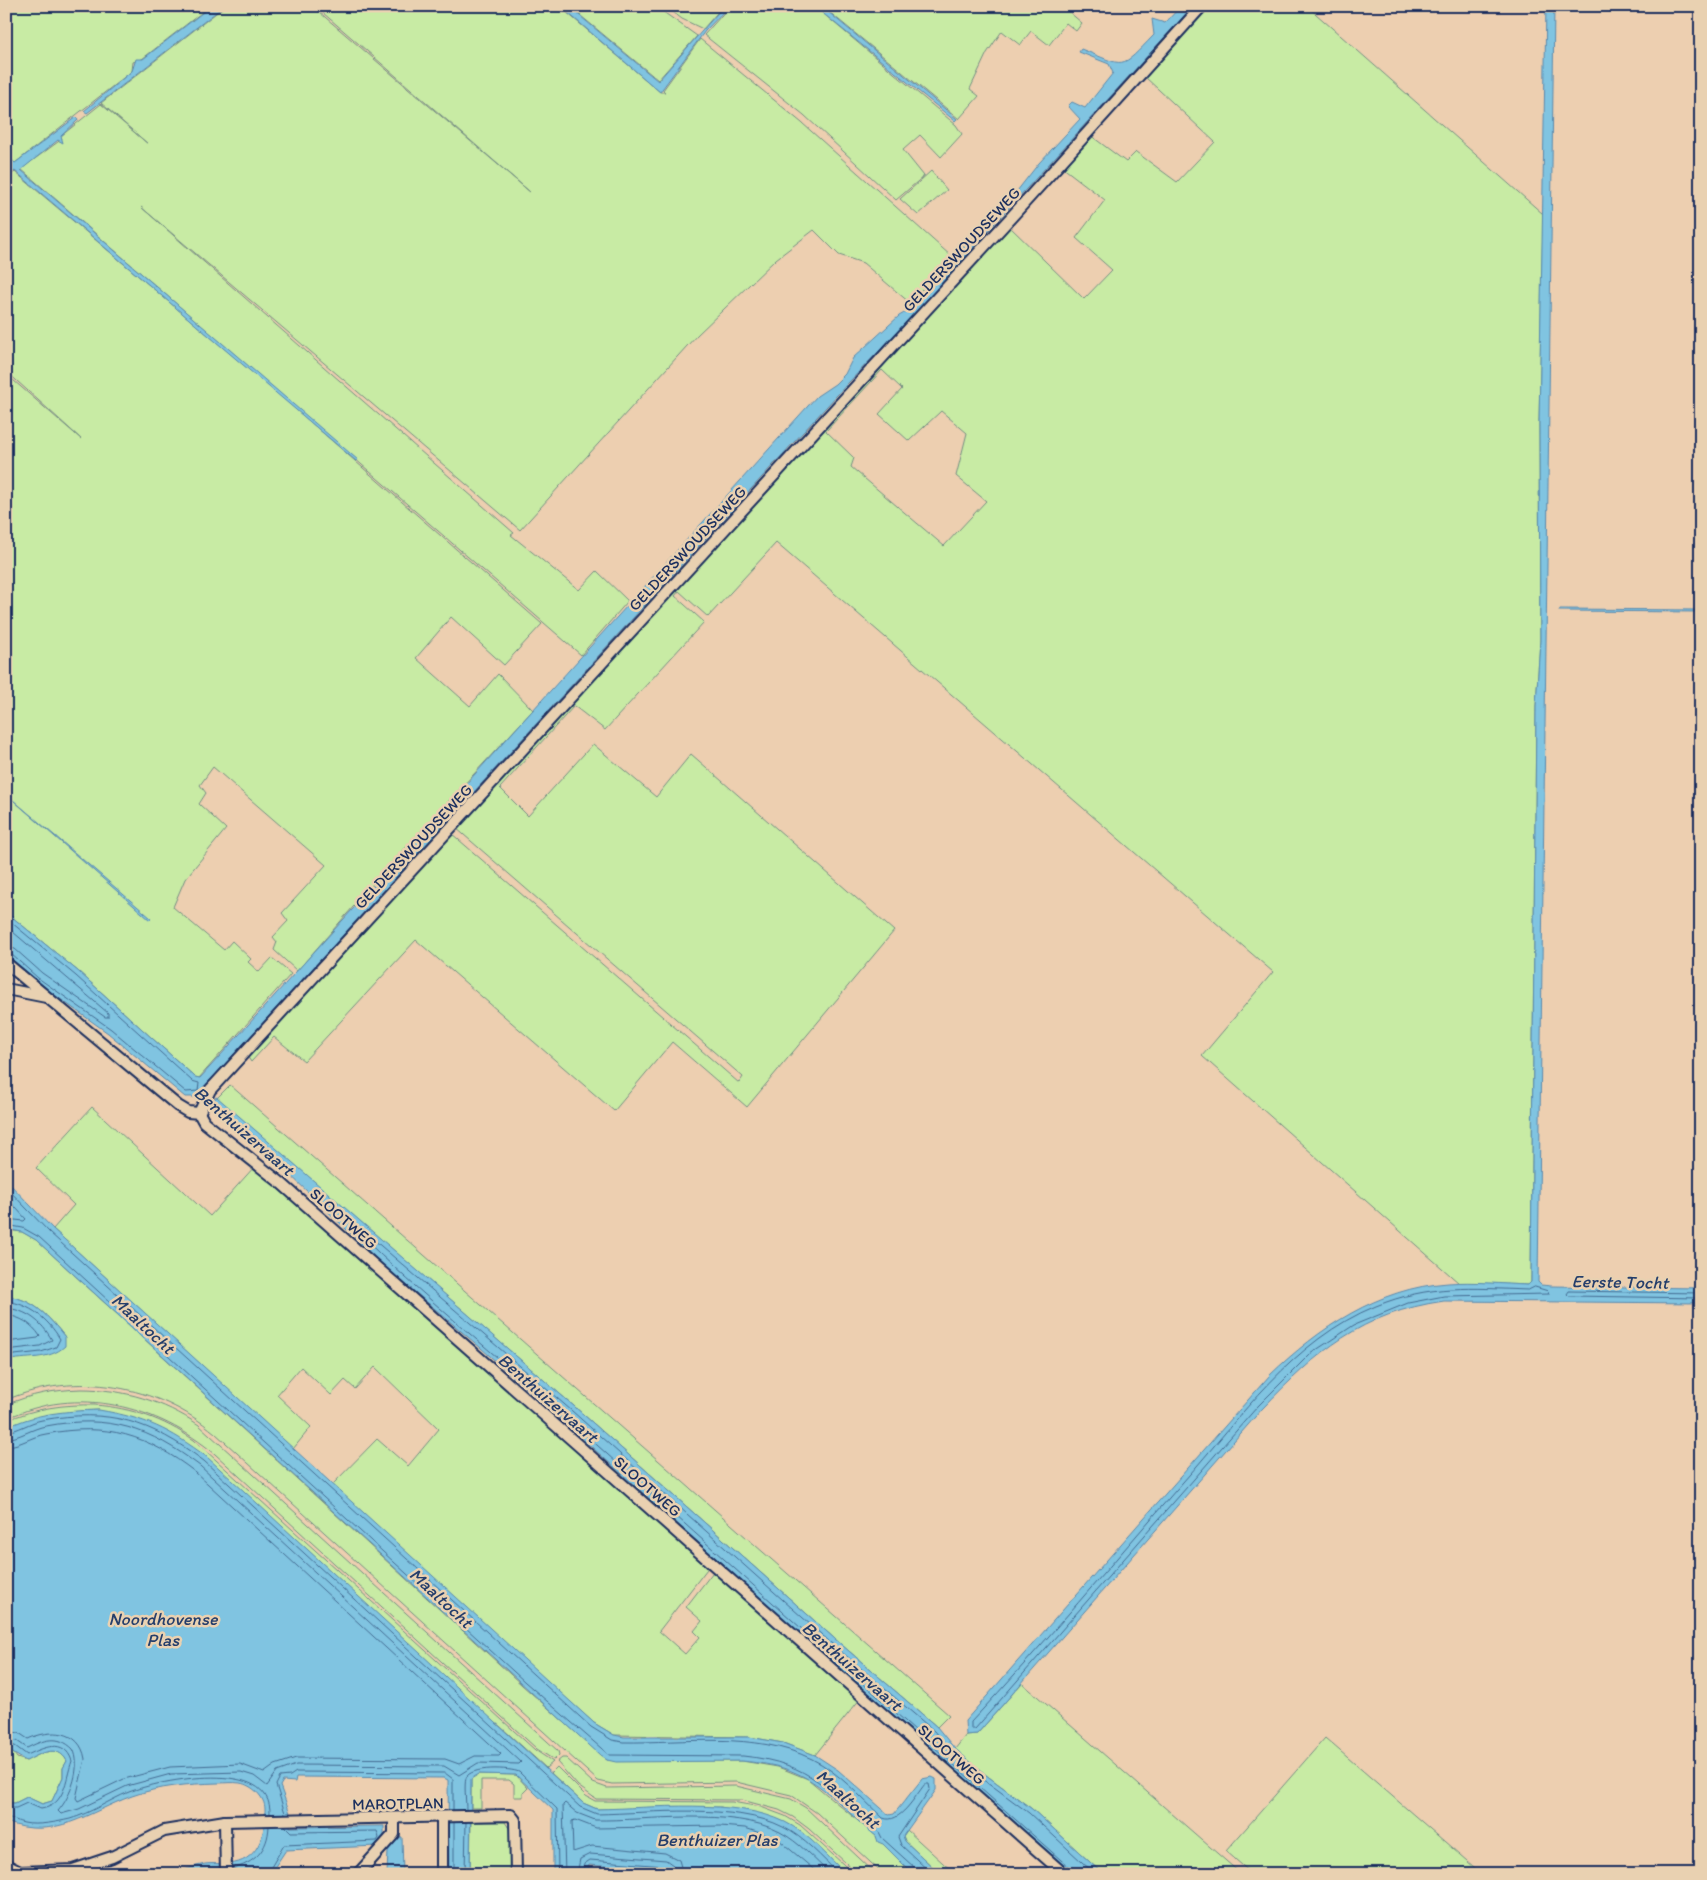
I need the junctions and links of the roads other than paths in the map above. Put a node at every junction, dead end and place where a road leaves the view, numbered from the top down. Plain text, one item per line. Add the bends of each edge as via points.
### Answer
1 (1202, 6) edge
2 (6, 962) edge
3 (6, 988) edge
4 (46, 997) junction
5 (200, 1110) junction
6 (443, 1817) junction
7 (225, 1821) junction
8 (394, 1822) junction
9 (6, 1865) edge
10 (226, 1874) edge
11 (358, 1874) edge
12 (442, 1874) edge
13 (516, 1874) edge
14 (1064, 1874) edge

1 - 5 street, GELDERSWOUDSEWEG via 210,1090
2 - 4 street, SLOOTWEG
3 - 4 street, SLOOTWEG
4 - 5 street, SLOOTWEG via 178,1106 188,1112
5 - 14 street, SLOOTWEG via 204,1122 281,1183
6 - 8 street, MAROTPLAN
6 - 12 street
6 - 13 street, MAROTPLAN via 512,1815 515,1820
7 - 8 street, MAROTPLAN
7 - 9 street, MAROTPLAN via 164,1831 112,1857 72,1870 20,1872
7 - 10 street
8 - 11 street via 394,1834

